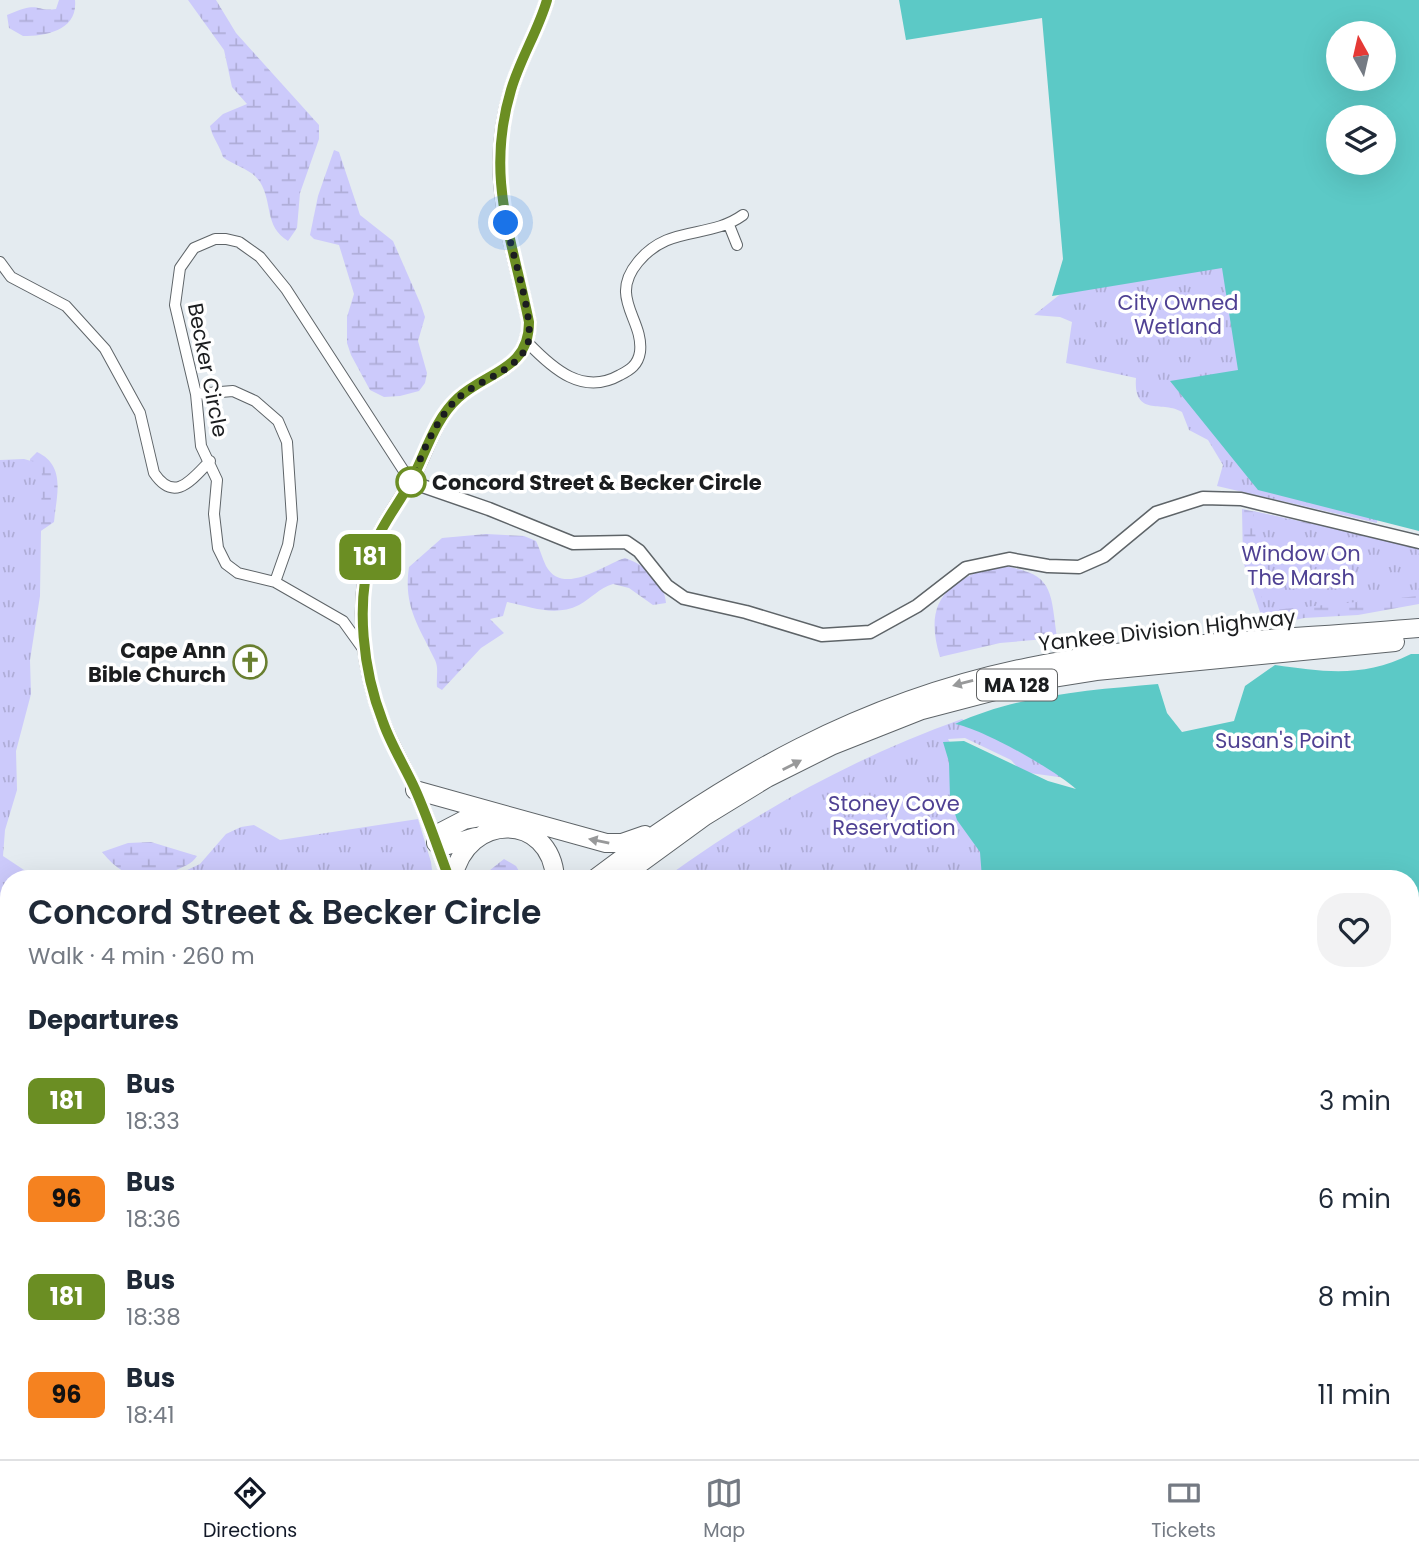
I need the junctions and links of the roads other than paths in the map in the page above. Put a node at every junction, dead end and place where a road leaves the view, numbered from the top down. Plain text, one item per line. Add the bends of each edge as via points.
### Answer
1 (547, 0) edge
2 (743, 215) dead end
3 (729, 225) junction
4 (737, 245) dead end
5 (0, 262) edge
6 (528, 343) junction
7 (196, 394) junction
8 (210, 461) junction
9 (411, 482) junction
10 (1419, 542) edge
11 (275, 582) junction
12 (1419, 627) edge
13 (1419, 640) edge
14 (367, 654) junction
15 (726, 787) junction
16 (415, 790) junction
17 (496, 814) junction
18 (479, 836) junction
19 (436, 843) junction
20 (448, 870) edge
21 (454, 870) edge
22 (553, 870) edge
23 (607, 870) edge
24 (631, 870) edge

1 - 6 street via 512,88 500,144 499,182 529,322
2 - 3 street
3 - 4 street
3 - 6 street via 668,238 636,264 626,291 627,310 641,342 632,369 596,385 578,382
5 - 8 street via 11,277 66,306 105,349 136,401 159,481 170,488 182,487
6 - 9 street via 516,360 469,389 445,413
7 - 8 street, Becker Circle via 201,446
7 - 9 street, Becker Circle via 175,296 180,268 186,256 204,243 226,239 251,249 286,289
7 - 11 street via 233,391 254,401 278,421 287,442 292,519
8 - 11 street, Becker Circle via 217,480 215,534 222,556 238,573
9 - 10 street via 573,543 626,542 684,598 822,635 870,632 911,611 966,568 1009,559 1075,569 1104,556 1156,513 1203,498 1241,499
9 - 14 street via 369,559 363,629
11 - 14 street via 342,621
12 -> 15 highway, Yankee Division Highway / MA 128 via 1105,656 1001,674 928,694 843,726
24 -> 13 highway, Yankee Division Highway / MA 128 via 767,778 861,733 954,701 1096,671
14 - 16 street via 383,725
15 -> 17 highway via 647,834 622,843 599,842
15 - 23 highway, Yankee Division Highway / MA 128
16 - 17 highway
16 - 19 street
17 - 19 highway via 457,822 439,833
18 - 19 highway via 444,846
18 - 21 highway via 461,854
18 - 22 highway via 505,828 528,834 549,855
19 - 20 street

